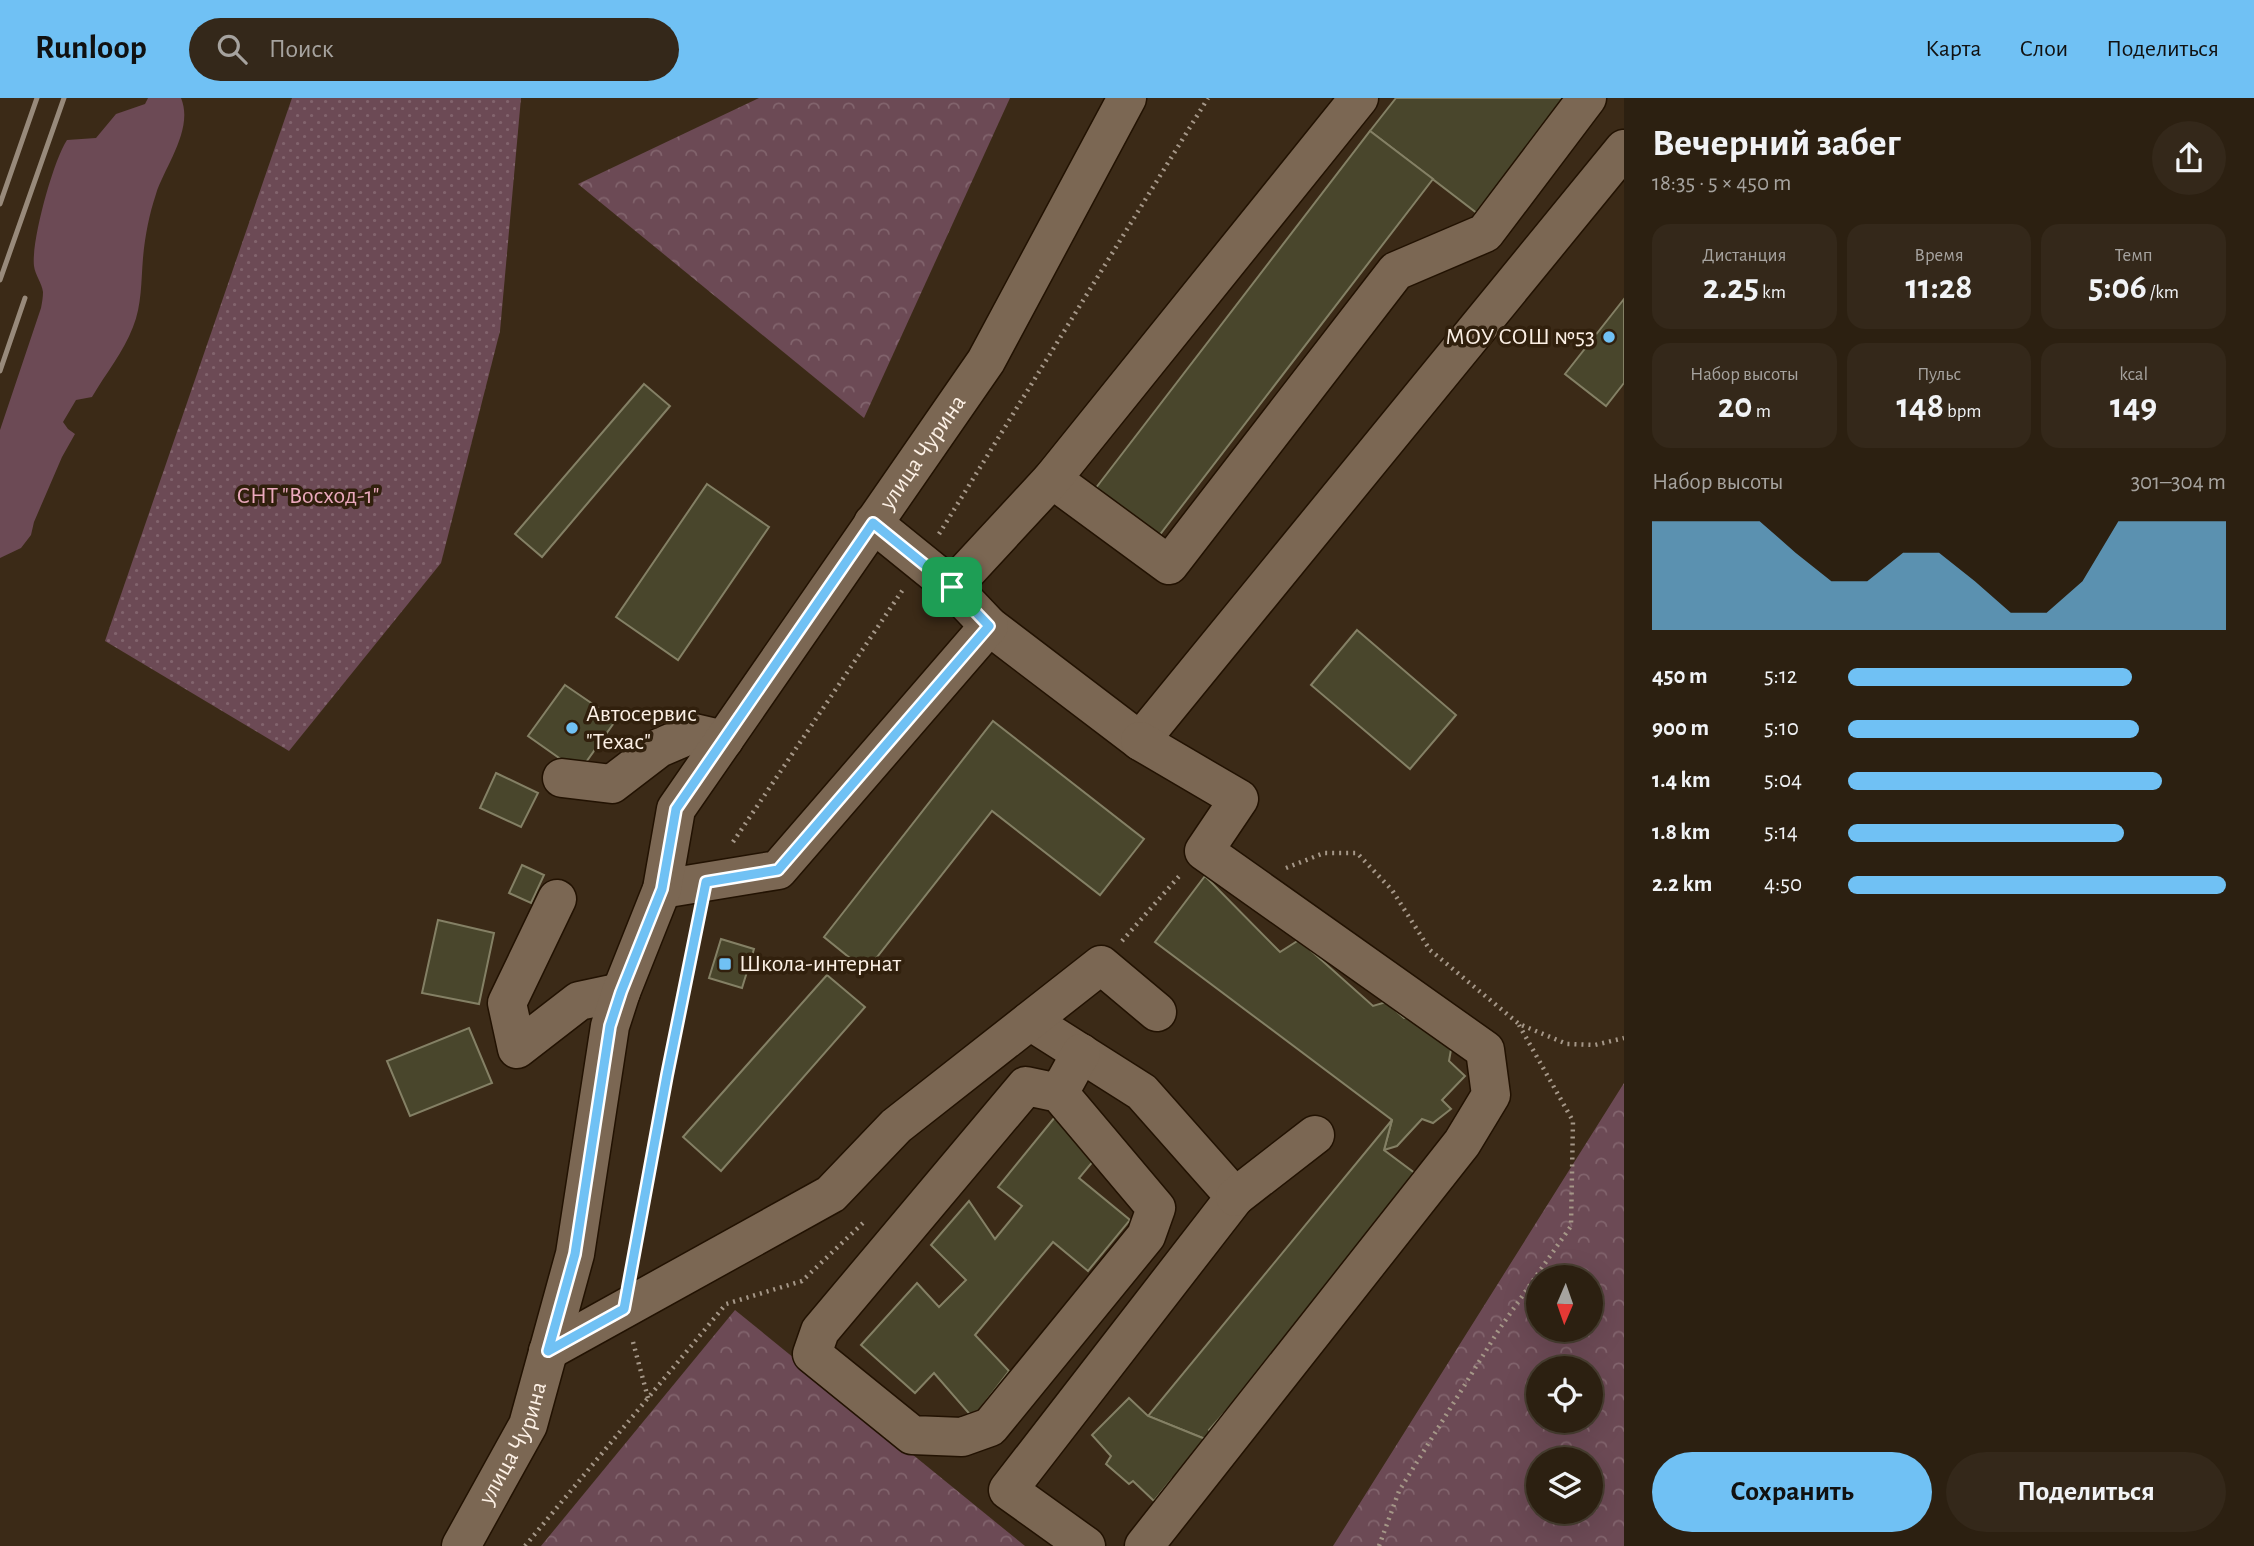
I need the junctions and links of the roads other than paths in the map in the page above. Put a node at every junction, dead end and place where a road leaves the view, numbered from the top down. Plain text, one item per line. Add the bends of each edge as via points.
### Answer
1 (1127, 98) edge
2 (1359, 98) edge
3 (1587, 98) edge
4 (1624, 149) edge
5 (1052, 479) junction
6 (873, 523) junction
7 (952, 587) junction
8 (989, 626) junction
9 (724, 740) junction
10 (1140, 740) junction
11 (562, 778) dead end
12 (662, 889) junction
13 (557, 899) dead end
14 (621, 992) junction
15 (1157, 1012) dead end
16 (1030, 1021) junction
17 (1081, 1053) junction
18 (1059, 1093) junction
19 (1315, 1135) dead end
20 (1235, 1197) junction
21 (548, 1351) junction
22 (461, 1546) edge
23 (1086, 1546) edge
24 (1144, 1546) edge

1 - 6 street, улица Чурина via 986,360
2 - 5 street
3 - 5 street via 1485,233 1396,271 1169,565
4 - 10 street
5 - 7 street
6 - 7 street
6 - 9 street, улица Чурина
7 - 8 street
8 - 10 street
8 - 12 street via 778,870
9 - 11 street via 694,733 659,748 612,784
9 - 12 street, улица Чурина via 676,809
10 - 24 street via 1239,799 1205,851 1485,1051 1491,1095 1462,1143
12 - 14 street, улица Чурина
13 - 14 street via 507,1003 517,1049 579,1001
14 - 21 street, улица Чурина via 610,1026 575,1254
15 - 16 street via 1101,965
16 - 17 street
16 - 21 street via 896,1126 831,1194
17 - 18 street
17 - 20 street via 1142,1092
18 - 18 street via 1027,1086 820,1331 812,1354 912,1435 962,1437 990,1426 1146,1236 1156,1208
19 - 20 street
20 - 23 street via 1008,1490
21 - 22 street, улица Чурина via 528,1425

